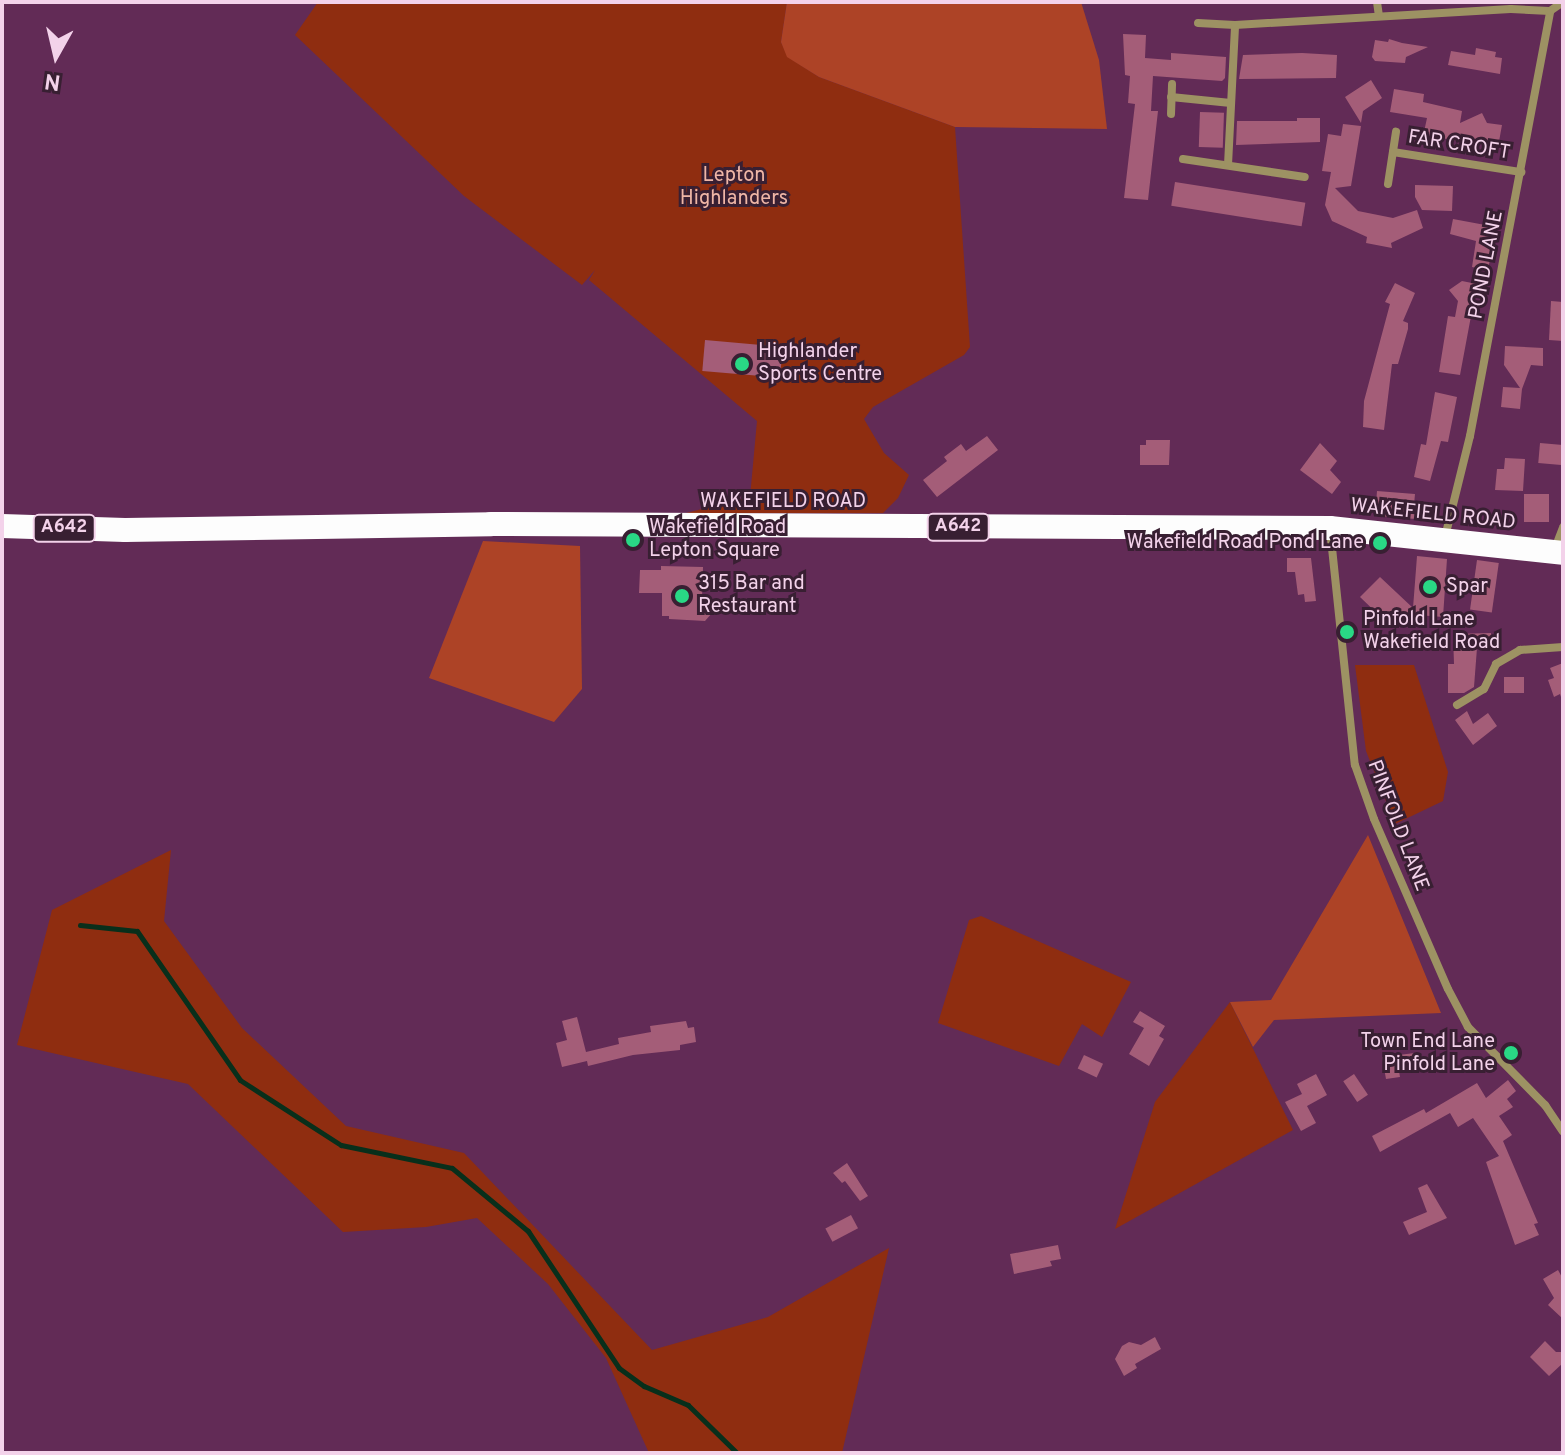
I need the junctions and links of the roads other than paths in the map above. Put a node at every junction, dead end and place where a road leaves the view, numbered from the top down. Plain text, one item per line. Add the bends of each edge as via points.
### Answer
1 (1377, 2) edge
2 (1563, 2) edge
3 (1550, 11) junction
4 (1379, 16) junction
5 (1198, 23) dead end
6 (1235, 25) junction
7 (1172, 84) dead end
8 (1171, 97) junction
9 (1231, 103) junction
10 (1171, 114) dead end
11 (1396, 132) dead end
12 (1393, 152) junction
13 (1183, 159) dead end
14 (1228, 165) junction
15 (1521, 172) junction
16 (1305, 177) dead end
17 (1388, 184) dead end
18 (2, 526) edge
19 (1563, 527) edge
20 (1330, 528) junction
21 (1444, 538) junction
22 (1558, 552) edge
23 (1563, 647) edge
24 (1457, 705) dead end
25 (1563, 1132) edge

1 - 4 street
2 - 3 street
3 - 4 street
3 - 15 street, POND LANE
4 - 6 street
5 - 6 street
6 - 9 street
7 - 8 street
8 - 9 street
8 - 10 street
9 - 14 street
11 - 12 street, FAR CROFT
12 - 15 street, FAR CROFT
12 - 17 street, FAR CROFT
13 - 14 street
14 - 16 street
15 - 21 street, POND LANE via 1470,436
18 - 20 highway, WAKEFIELD ROAD / A642
19 - 22 street
20 - 21 highway, WAKEFIELD ROAD / A642
20 - 25 street, PINFOLD LANE via 1355,765 1374,819 1468,1027 1545,1105
21 - 22 highway, WAKEFIELD ROAD / A642
23 - 24 street via 1520,650 1496,664 1484,689

